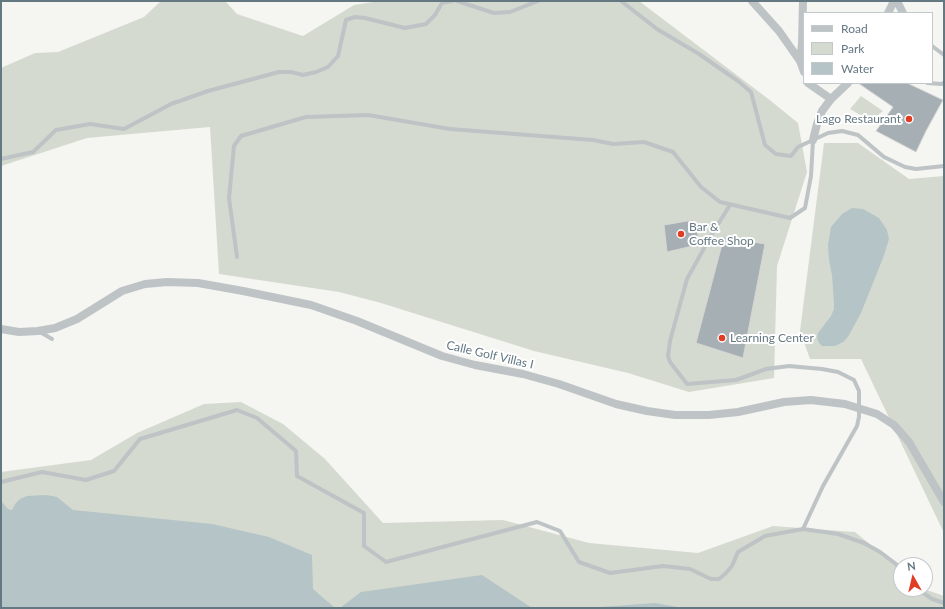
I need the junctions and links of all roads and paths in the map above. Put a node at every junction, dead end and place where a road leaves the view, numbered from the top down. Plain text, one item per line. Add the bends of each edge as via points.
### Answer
1 (452, 1) edge
2 (457, 1) edge
3 (538, 1) edge
4 (622, 1) edge
5 (752, 1) edge
6 (803, 1) edge
7 (894, 1) edge
8 (897, 1) edge
9 (888, 12) edge
10 (902, 12) edge
11 (933, 47) edge
12 (944, 54) edge
13 (800, 61) junction
14 (803, 69) edge
15 (944, 82) edge
16 (933, 83) edge
17 (809, 84) edge
18 (847, 84) edge
19 (831, 99) junction
20 (813, 140) junction
21 (1, 159) edge
22 (944, 166) edge
23 (730, 204) junction
24 (237, 257) dead end
25 (1, 328) edge
26 (38, 331) junction
27 (52, 339) dead end
28 (859, 408) junction
29 (1, 482) edge
30 (944, 502) edge
31 (802, 529) junction
32 (893, 562) edge
33 (929, 597) edge
34 (944, 603) edge

1 - 21 lane via 442,3 426,24 405,28 365,18 355,17 346,20 338,56 328,67 316,72 303,75 278,72 208,91 171,104 124,129 90,124 56,130 33,152
2 - 3 lane via 494,13 510,12
4 - 20 lane via 657,29 699,54 751,92 765,145 776,154 790,156 798,147
5 - 13 street via 779,31
6 - 13 street
7 - 9 street
8 - 10 street
11 - 12 lane
13 - 14 street
15 - 16 lane
17 - 19 street
18 - 19 street
19 - 20 street via 822,111
20 - 22 lane via 828,133 842,131 858,135 884,157 905,167 916,169
20 - 23 lane via 811,176 805,208 790,218
23 - 24 lane via 720,202 702,187 673,152 644,142 613,144 593,140 450,129 368,115 306,118 241,136 234,146 229,198
23 - 28 lane via 688,279 670,341 670,362 687,384 736,380 766,369 789,366 838,372 854,380 859,391
25 - 26 street, Calle Golf Villas I via 19,332
26 - 27 lane
26 - 28 street, Calle Golf Villas I via 55,328 77,319 122,291 145,284 198,282 311,305 442,356 523,374 616,404 647,411 675,415 709,415 811,400
28 - 30 street, Calle Golf Villas I via 877,414 894,425 909,442
28 - 31 lane via 857,426
29 - 31 lane via 42,472 86,480 114,470 140,439 237,410 257,418 296,451 297,476 364,512 364,546 386,562 537,522 560,531 579,562 610,573 663,566 690,569 711,579 719,579 732,566 738,552 765,536
31 - 32 lane via 838,534 864,543
33 - 34 lane

